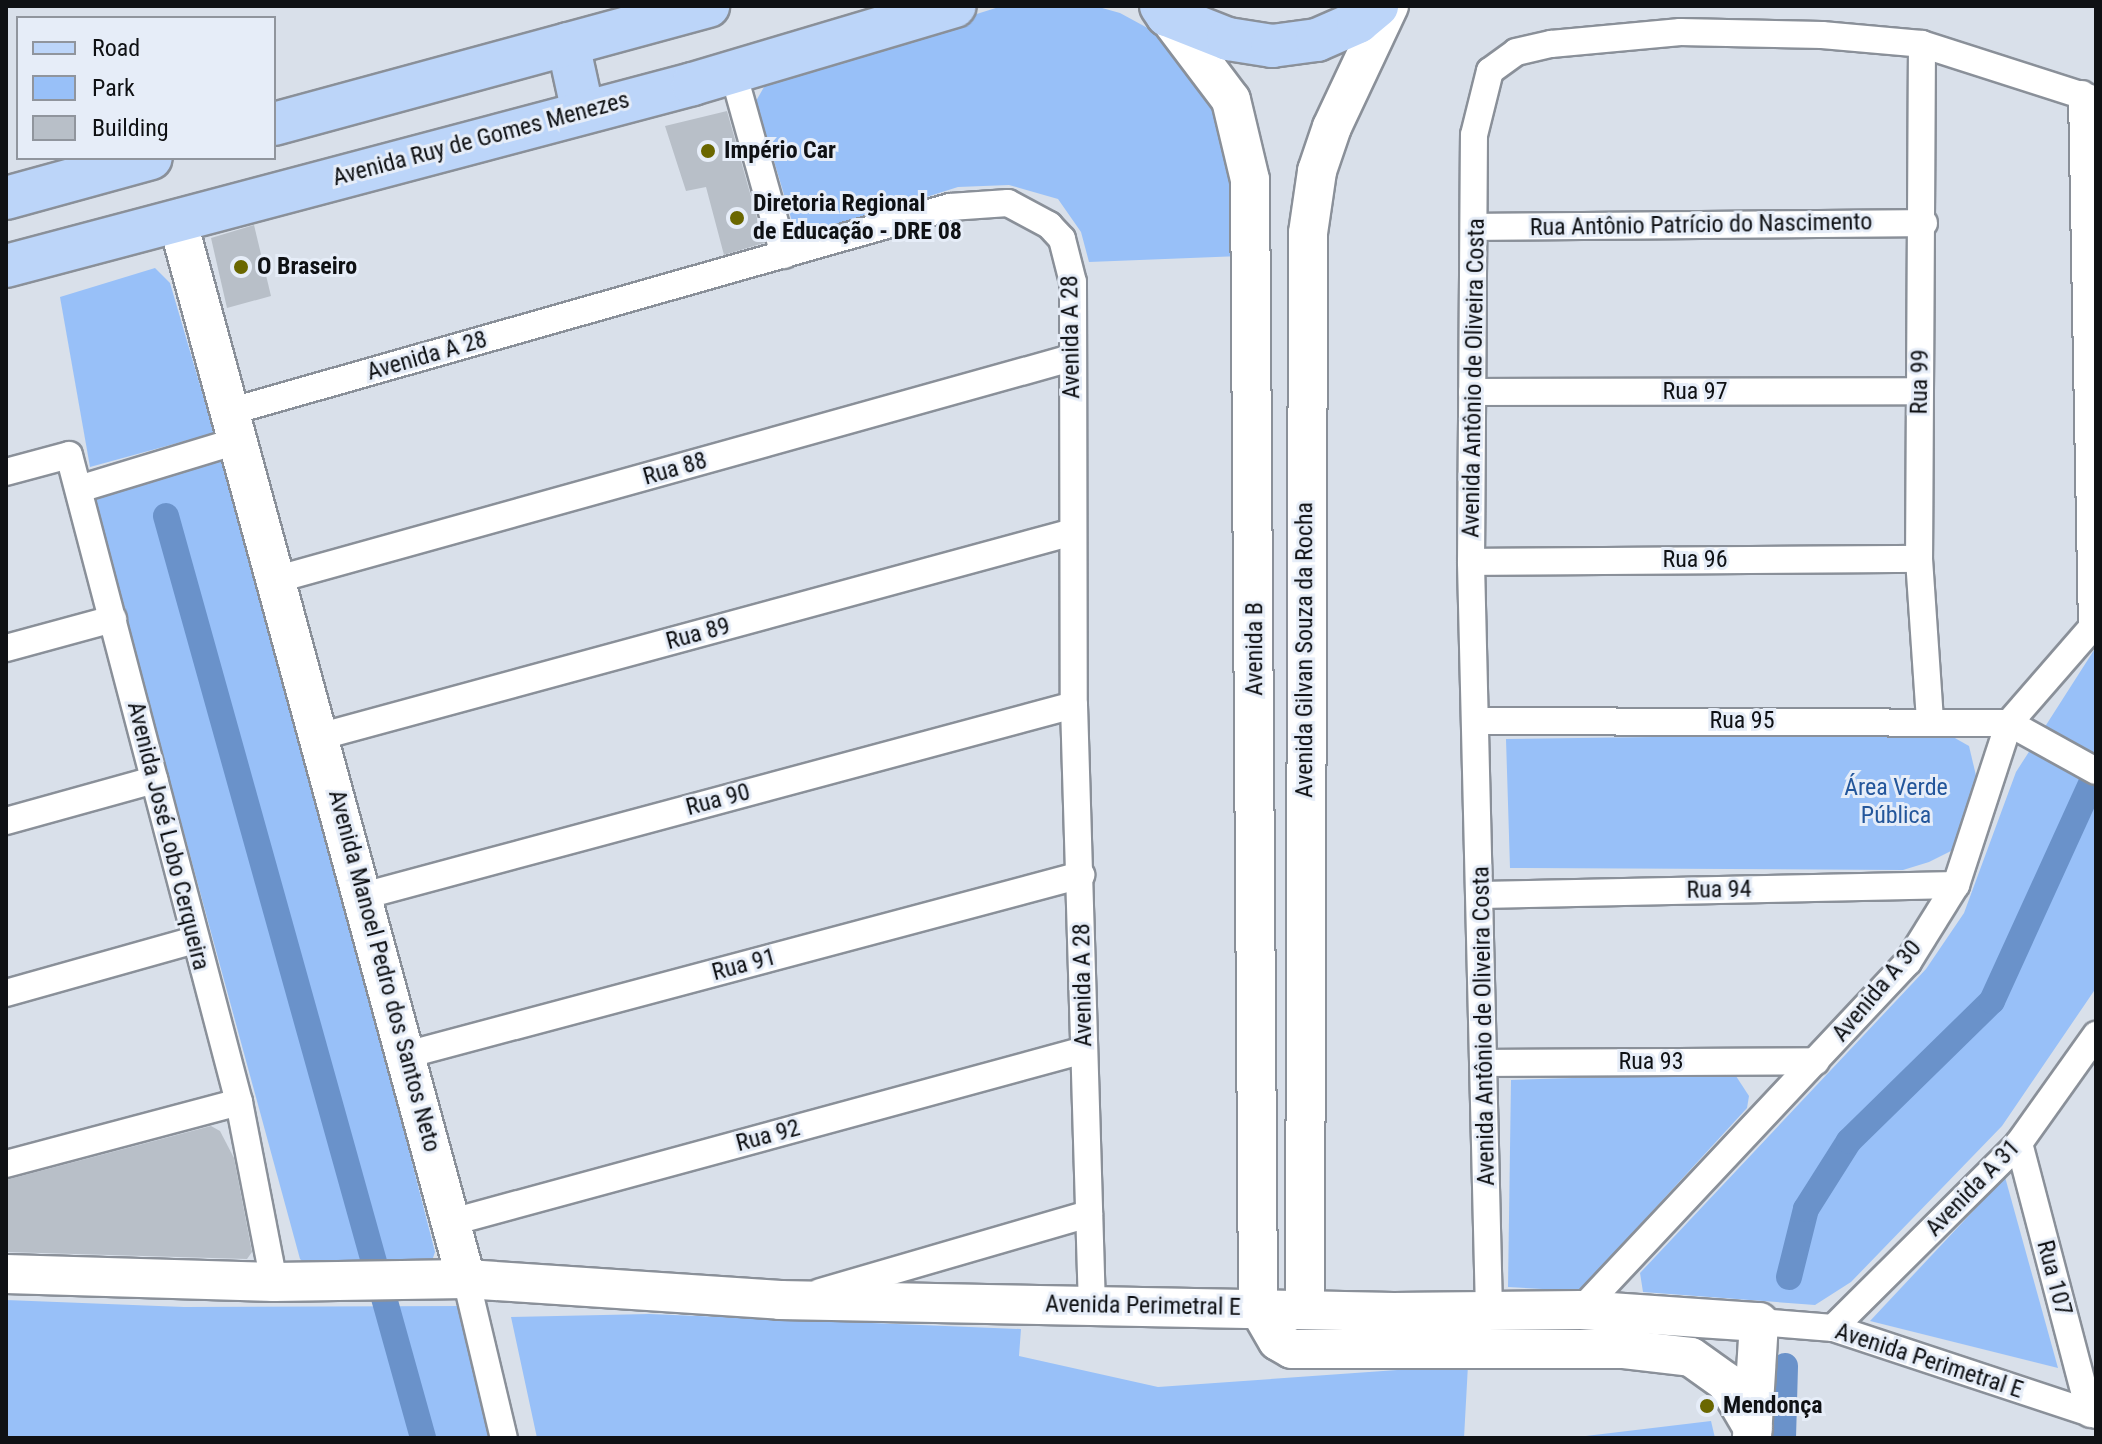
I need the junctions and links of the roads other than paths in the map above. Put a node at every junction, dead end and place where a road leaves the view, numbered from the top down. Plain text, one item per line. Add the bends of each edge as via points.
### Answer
1 (708, 6) edge
2 (955, 6) edge
3 (1377, 6) edge
4 (1389, 6) edge
5 (1156, 9) edge
6 (568, 44) junction
7 (1922, 44) junction
8 (733, 72) junction
9 (2089, 97) edge
10 (583, 112) junction
11 (276, 123) edge
12 (144, 160) edge
13 (6, 198) edge
14 (177, 219) junction
15 (1924, 223) junction
16 (1477, 227) junction
17 (784, 255) junction
18 (6, 266) edge
19 (1071, 358) junction
20 (1919, 391) junction
21 (1472, 392) junction
22 (236, 425) junction
23 (6, 472) edge
24 (79, 489) junction
25 (1073, 532) junction
26 (1919, 559) junction
27 (1471, 562) junction
28 (278, 579) junction
29 (113, 619) junction
30 (2094, 625) edge
31 (6, 648) edge
32 (1074, 705) junction
33 (1476, 721) junction
34 (1930, 721) junction
35 (2009, 723) junction
36 (322, 736) junction
37 (2089, 767) edge
38 (154, 780) junction
39 (6, 821) edge
40 (1081, 875) junction
41 (1956, 885) junction
42 (1482, 895) junction
43 (363, 896) junction
44 (194, 940) junction
45 (6, 993) edge
46 (2096, 1035) edge
47 (1084, 1050) junction
48 (406, 1055) junction
49 (1816, 1061) junction
50 (1486, 1063) junction
51 (239, 1102) junction
52 (2019, 1143) junction
53 (6, 1164) edge
54 (1089, 1214) junction
55 (452, 1222) junction
56 (6, 1274) edge
57 (466, 1279) junction
58 (274, 1282) junction
59 (793, 1300) junction
60 (1092, 1307) junction
61 (1258, 1307) junction
62 (1305, 1309) junction
63 (1581, 1310) junction
64 (1489, 1311) junction
65 (1759, 1322) junction
66 (1833, 1328) junction
67 (2093, 1414) edge
68 (1752, 1433) edge
69 (504, 1438) edge

1 - 6 main road
2 - 8 main road, Avenida Ruy de Gomes Menezes
3 - 5 main road via 1358,22 1317,40 1272,46 1228,39
4 - 62 street, Avenida Gilvan Souza da Rocha via 1332,127 1317,171 1308,233
5 - 61 street, Avenida B via 1231,100 1250,180
6 - 10 main road
6 - 11 main road
7 - 9 street, Avenida Antônio de Oliveira Costa
7 - 15 street, Rua 99
7 - 16 street, Avenida Antônio de Oliveira Costa via 1822,35 1680,32 1516,52 1490,71 1479,104 1474,135
8 - 10 main road, Avenida Ruy de Gomes Menezes
8 - 17 street
9 - 30 street
10 - 14 main road, Avenida Ruy de Gomes Menezes
12 - 13 main road
14 - 18 main road, Avenida Ruy de Gomes Menezes
14 - 22 street, Avenida Manoel Pedro dos Santos Neto
15 - 16 street, Rua Antônio Patrício do Nascimento
15 - 20 street, Rua 99
16 - 21 street, Avenida Antônio de Oliveira Costa
17 - 19 street, Avenida A 28 via 950,207 1008,203 1049,225 1070,257
17 - 22 street, Avenida A 28
19 - 25 street, Avenida A 28
19 - 28 street, Rua 88
20 - 21 street, Rua 97
20 - 26 street, Rua 99
21 - 27 street, Avenida Antônio de Oliveira Costa
22 - 24 street, Avenida A 28
22 - 28 street, Avenida Manoel Pedro dos Santos Neto
23 - 24 street, Avenida José Lobo Cerqueira via 69,455
24 - 29 street, Avenida José Lobo Cerqueira
25 - 32 street, Avenida A 28
25 - 36 street, Rua 89
26 - 27 street, Rua 96
26 - 34 street, Rua 99
27 - 33 street, Avenida Antônio de Oliveira Costa
28 - 36 street, Avenida Manoel Pedro dos Santos Neto
29 - 31 street
29 - 38 street, Avenida José Lobo Cerqueira
30 - 35 street, Avenida A 30
32 - 40 street, Avenida A 28
32 - 43 street, Rua 90
33 - 34 street, Rua 95
33 - 42 street, Avenida Antônio de Oliveira Costa
34 - 35 street, Rua 95
35 - 37 street
35 - 41 street, Avenida A 30
36 - 43 street, Avenida Manoel Pedro dos Santos Neto
38 - 39 street
38 - 44 street, Avenida José Lobo Cerqueira
40 - 47 street, Avenida A 28
40 - 48 street, Rua 91
41 - 42 street, Rua 94
41 - 49 street, Avenida A 30 via 1908,962
42 - 50 street, Avenida Antônio de Oliveira Costa
43 - 48 street, Avenida Manoel Pedro dos Santos Neto
44 - 45 street
44 - 51 street, Avenida José Lobo Cerqueira
46 - 52 street, Avenida A 31
47 - 54 street, Avenida A 28
47 - 55 street, Rua 92
48 - 55 street, Avenida Manoel Pedro dos Santos Neto
49 - 50 street, Rua 93
49 - 63 street, Avenida A 30
50 - 64 street, Avenida Antônio de Oliveira Costa
51 - 53 street
51 - 58 street, Avenida José Lobo Cerqueira
52 - 66 street, Avenida A 31
52 - 67 street, Rua 107
54 - 59 street
54 - 60 street, Avenida A 28
55 - 57 street, Avenida Manoel Pedro dos Santos Neto
56 - 58 street
57 - 58 street
57 - 59 street, Avenida Perimetral E
57 - 69 street
59 - 60 street, Avenida Perimetral E
60 - 61 street, Avenida Perimetral E
61 - 62 street, Avenida Perimetral E
61 - 68 street, Avenida Perimetral E via 1278,1341 1292,1349 1622,1349 1691,1357 1726,1382
62 - 64 street, Avenida Perimetral E
63 - 64 street, Avenida Perimetral E
63 - 65 street, Avenida Perimetral E
65 - 66 street, Avenida Perimetral E
65 - 68 street, Avenida Perimetral E
66 - 67 street, Avenida Perimetral E

